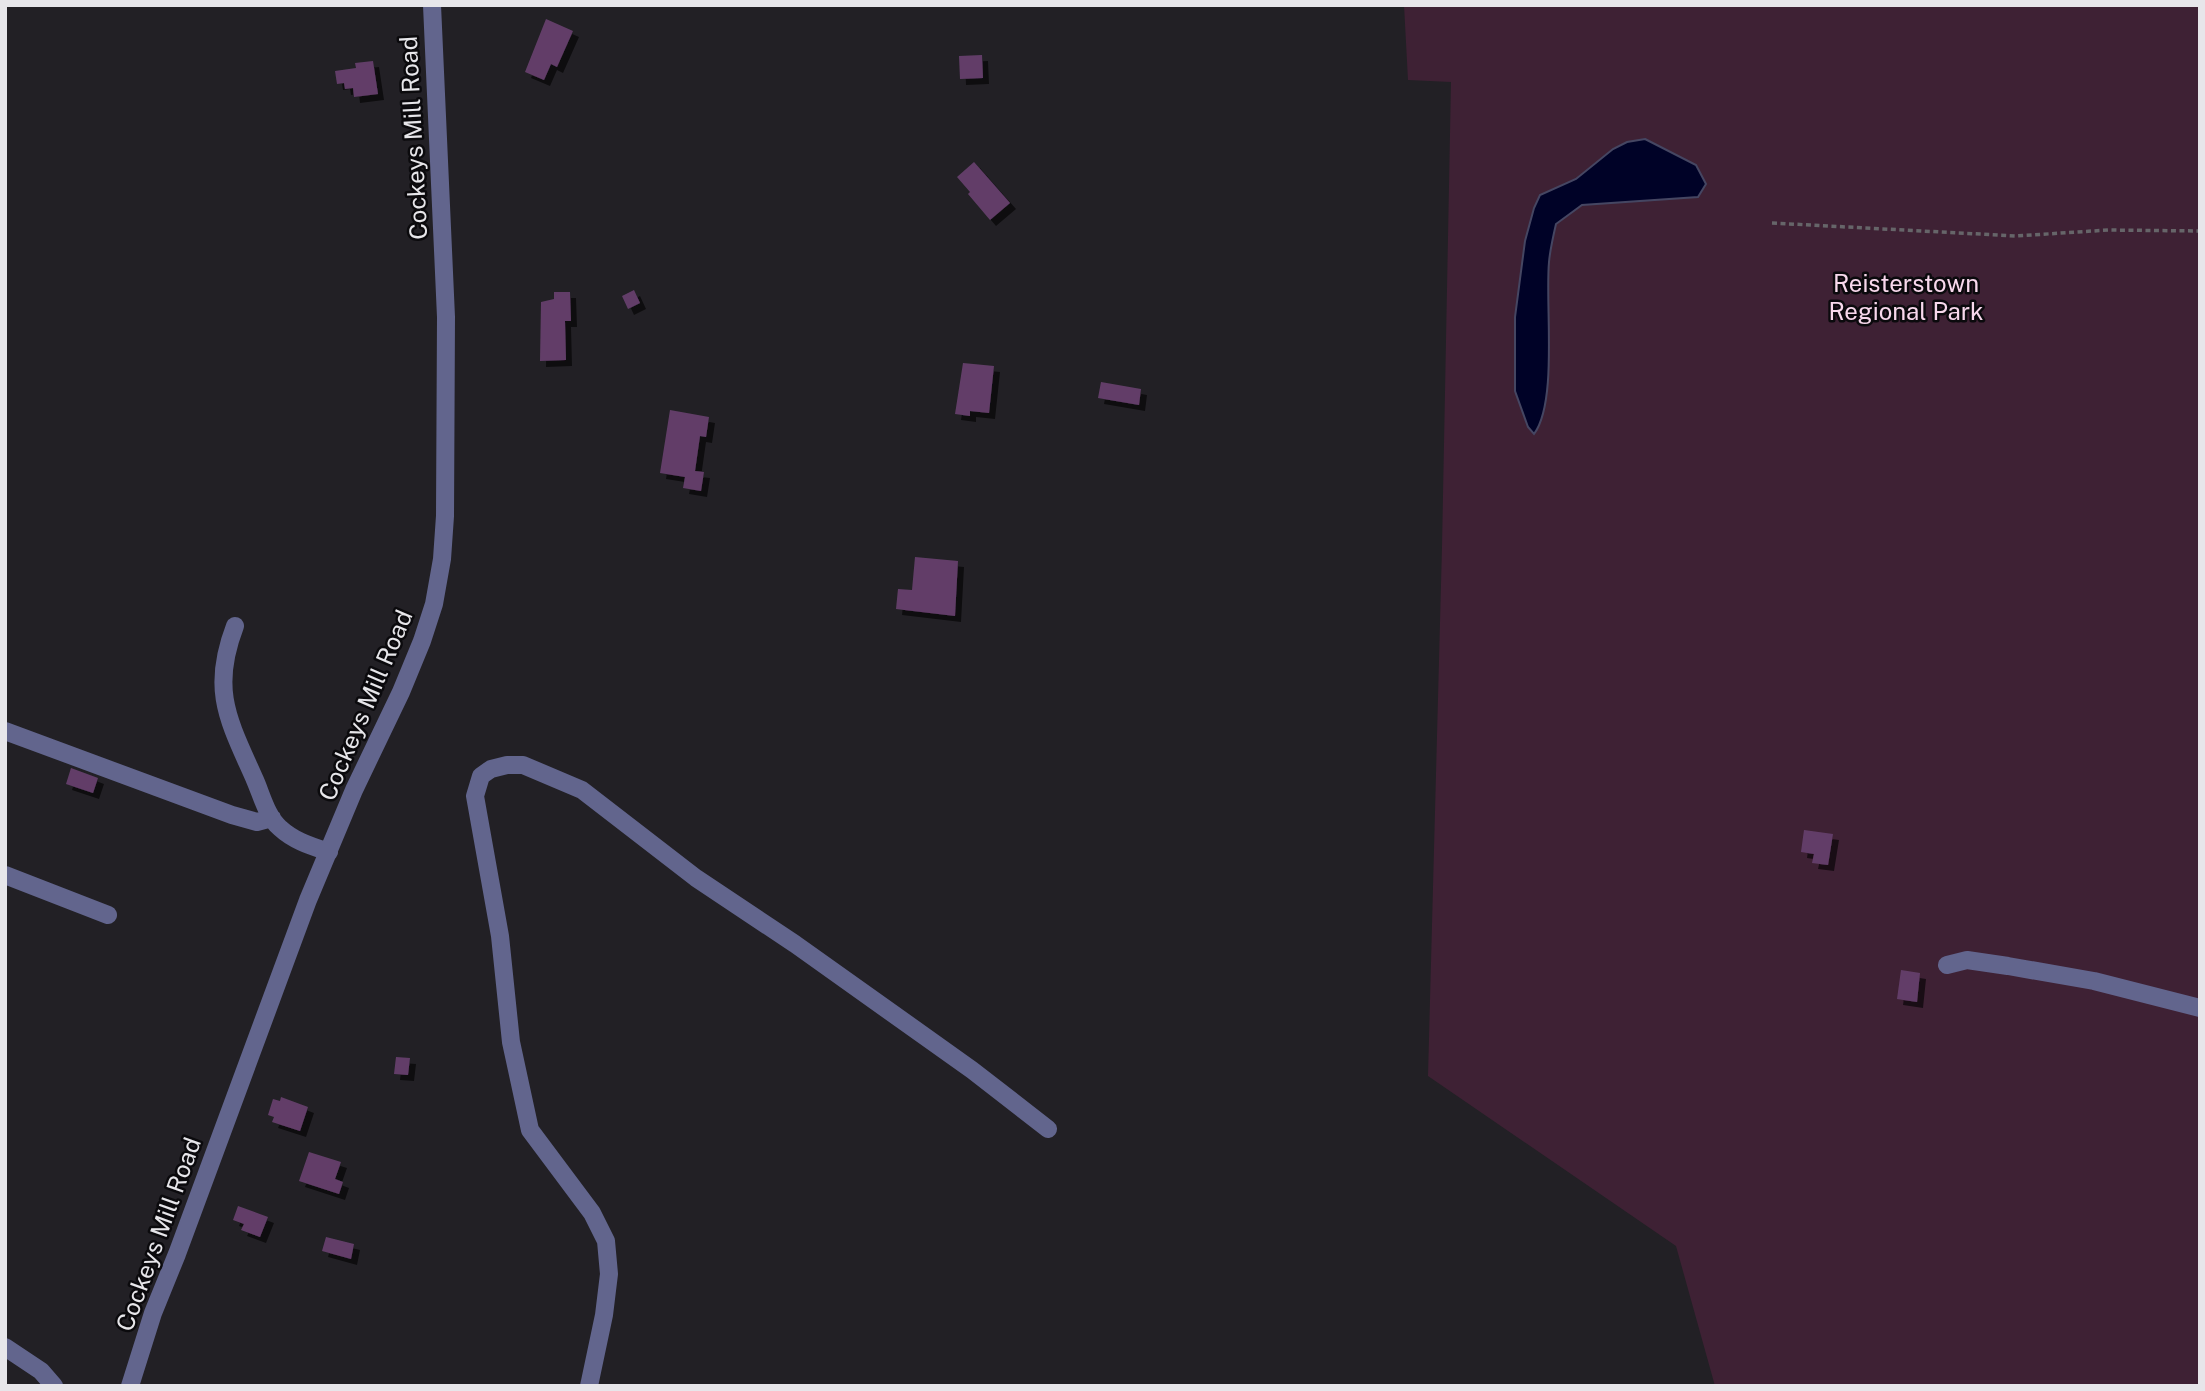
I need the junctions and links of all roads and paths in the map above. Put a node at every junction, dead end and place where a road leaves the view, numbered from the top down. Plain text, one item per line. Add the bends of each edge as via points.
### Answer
1 (432, 5) edge
2 (1772, 223) dead end
3 (2200, 231) edge
4 (235, 626) dead end
5 (5, 731) edge
6 (272, 818) junction
7 (328, 852) junction
8 (5, 875) edge
9 (108, 915) dead end
10 (1947, 965) dead end
11 (2200, 1008) edge
12 (1048, 1129) dead end
13 (5, 1347) edge
14 (132, 1385) edge
15 (54, 1386) edge
16 (589, 1386) edge

1 - 7 street, Cockeys Mill Road via 446,317 442,559 422,641
2 - 3 path via 2016,236
4 - 6 street via 223,664 226,709
5 - 6 street via 232,815 257,822
6 - 7 street via 297,840
7 - 14 street, Cockeys Mill Road via 153,1313
8 - 9 street
10 - 11 street via 1967,960 2008,966 2094,981
12 - 16 street via 796,944 696,878 582,790 523,765 491,769 481,776 475,796 500,936 511,1041 530,1130 592,1213 606,1241 609,1274
13 - 15 street via 41,1371

